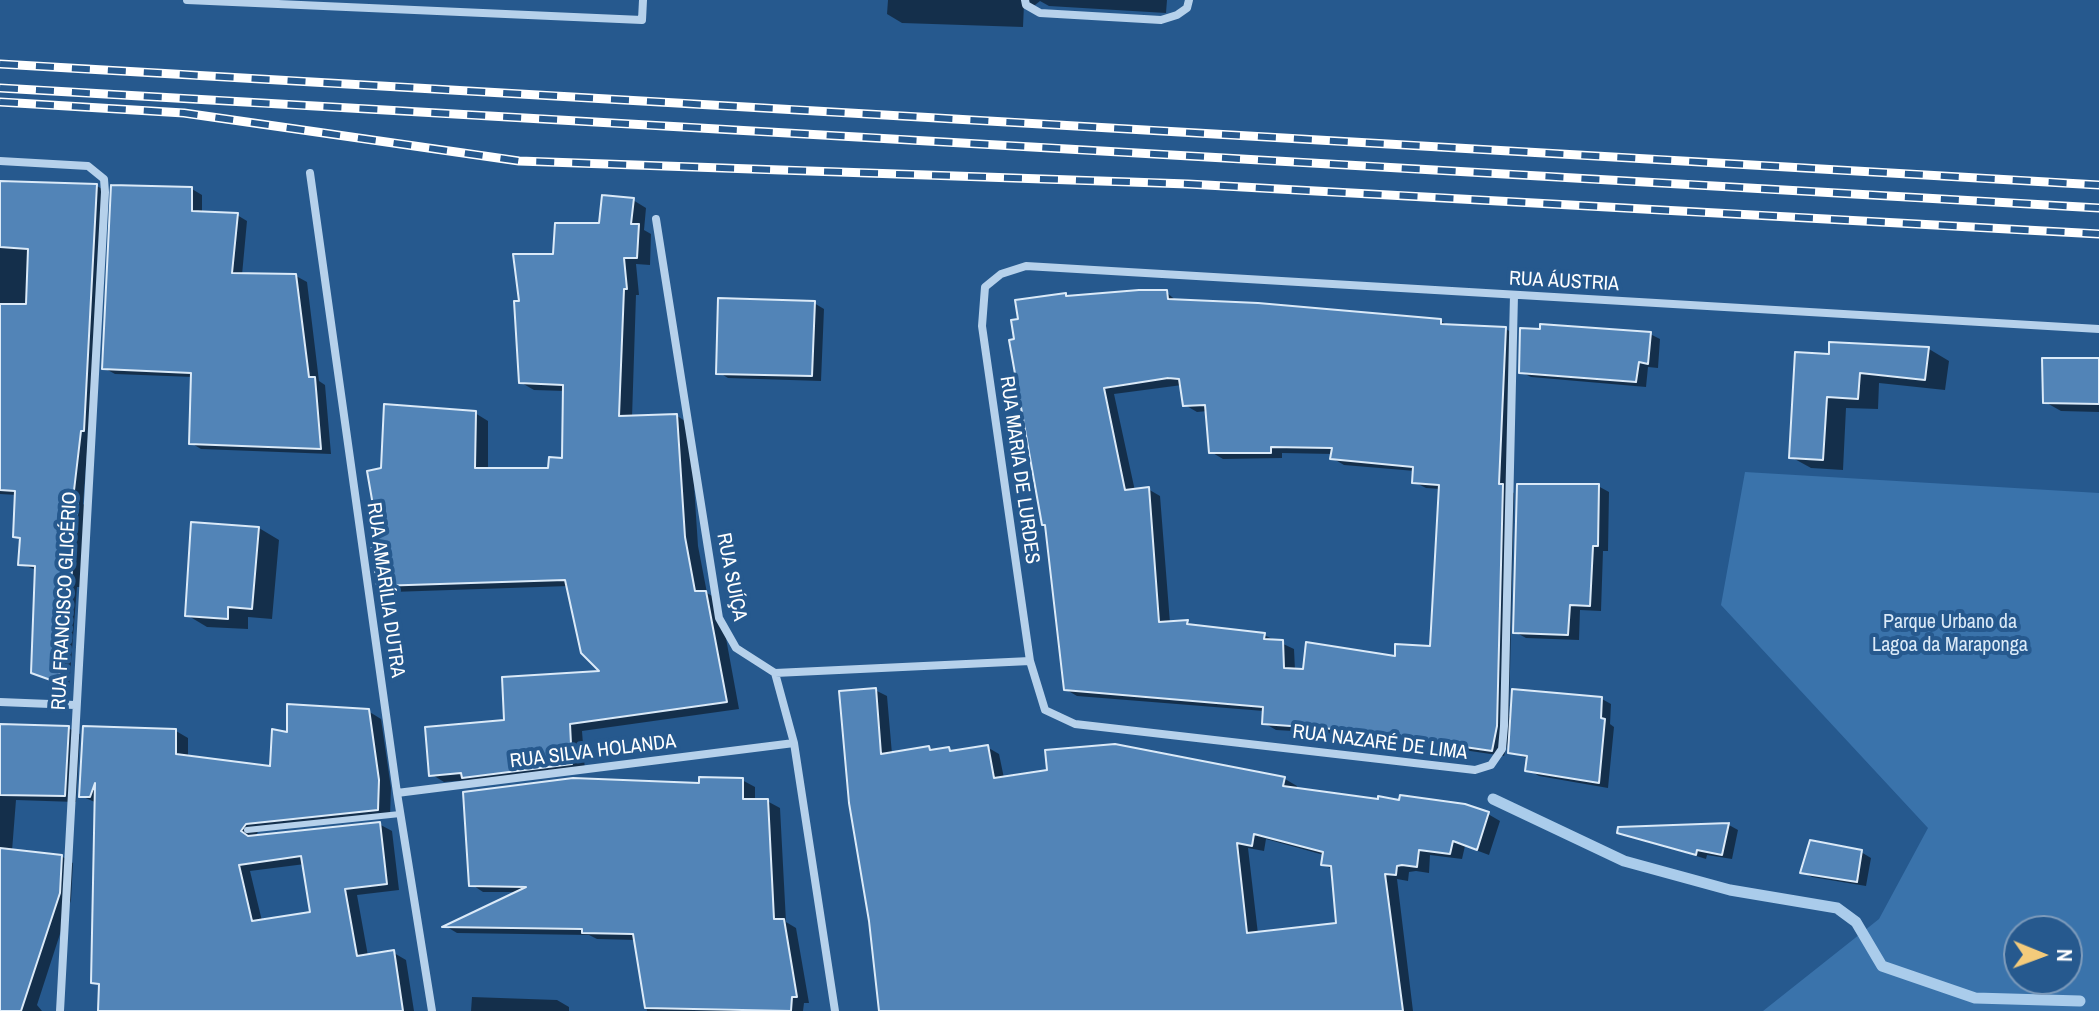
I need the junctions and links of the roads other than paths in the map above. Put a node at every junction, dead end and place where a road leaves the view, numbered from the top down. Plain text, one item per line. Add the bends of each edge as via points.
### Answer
1 (187, 0) edge
2 (643, 0) edge
3 (1025, 0) edge
4 (1189, 0) edge
5 (0, 161) edge
6 (310, 173) dead end
7 (656, 219) dead end
8 (1026, 266) joint
9 (1514, 295) junction
10 (2099, 329) edge
11 (1030, 661) junction
12 (775, 673) junction
13 (0, 702) edge
14 (1040, 703) joint
15 (75, 705) junction
16 (794, 743) junction
17 (397, 793) junction
18 (400, 814) junction
19 (247, 830) dead end
20 (60, 1011) edge
21 (432, 1011) edge
22 (835, 1011) edge

1 - 2 street via 642,20
3 - 4 street via 1040,13 1161,20 1187,8
5 - 15 street, RUA FRANCISCO GLICÉRIO via 88,166 104,179
6 - 17 street, RUA AMARÍLIA DUTRA
7 - 12 street, RUA SUÍÇA via 719,618 736,648
8 - 9 street, RUA ÁUSTRIA
8 - 11 street, RUA MARIA DE LURDES via 1001,274 985,287 982,326
9 - 10 street, RUA ÁUSTRIA
9 - 14 street, RUA NAZARÉ DE LIMA via 1504,726 1502,749 1491,765 1475,770 1075,724 1055,717
11 - 12 street
11 - 14 street, RUA MARIA DE LURDES
12 - 16 street
13 - 15 street
15 - 20 street, RUA FRANCISCO GLICÉRIO
16 - 17 street, RUA SILVA HOLANDA
16 - 22 street
17 - 18 street, RUA AMARÍLIA DUTRA
18 - 19 lane
18 - 21 street, RUA AMARÍLIA DUTRA

